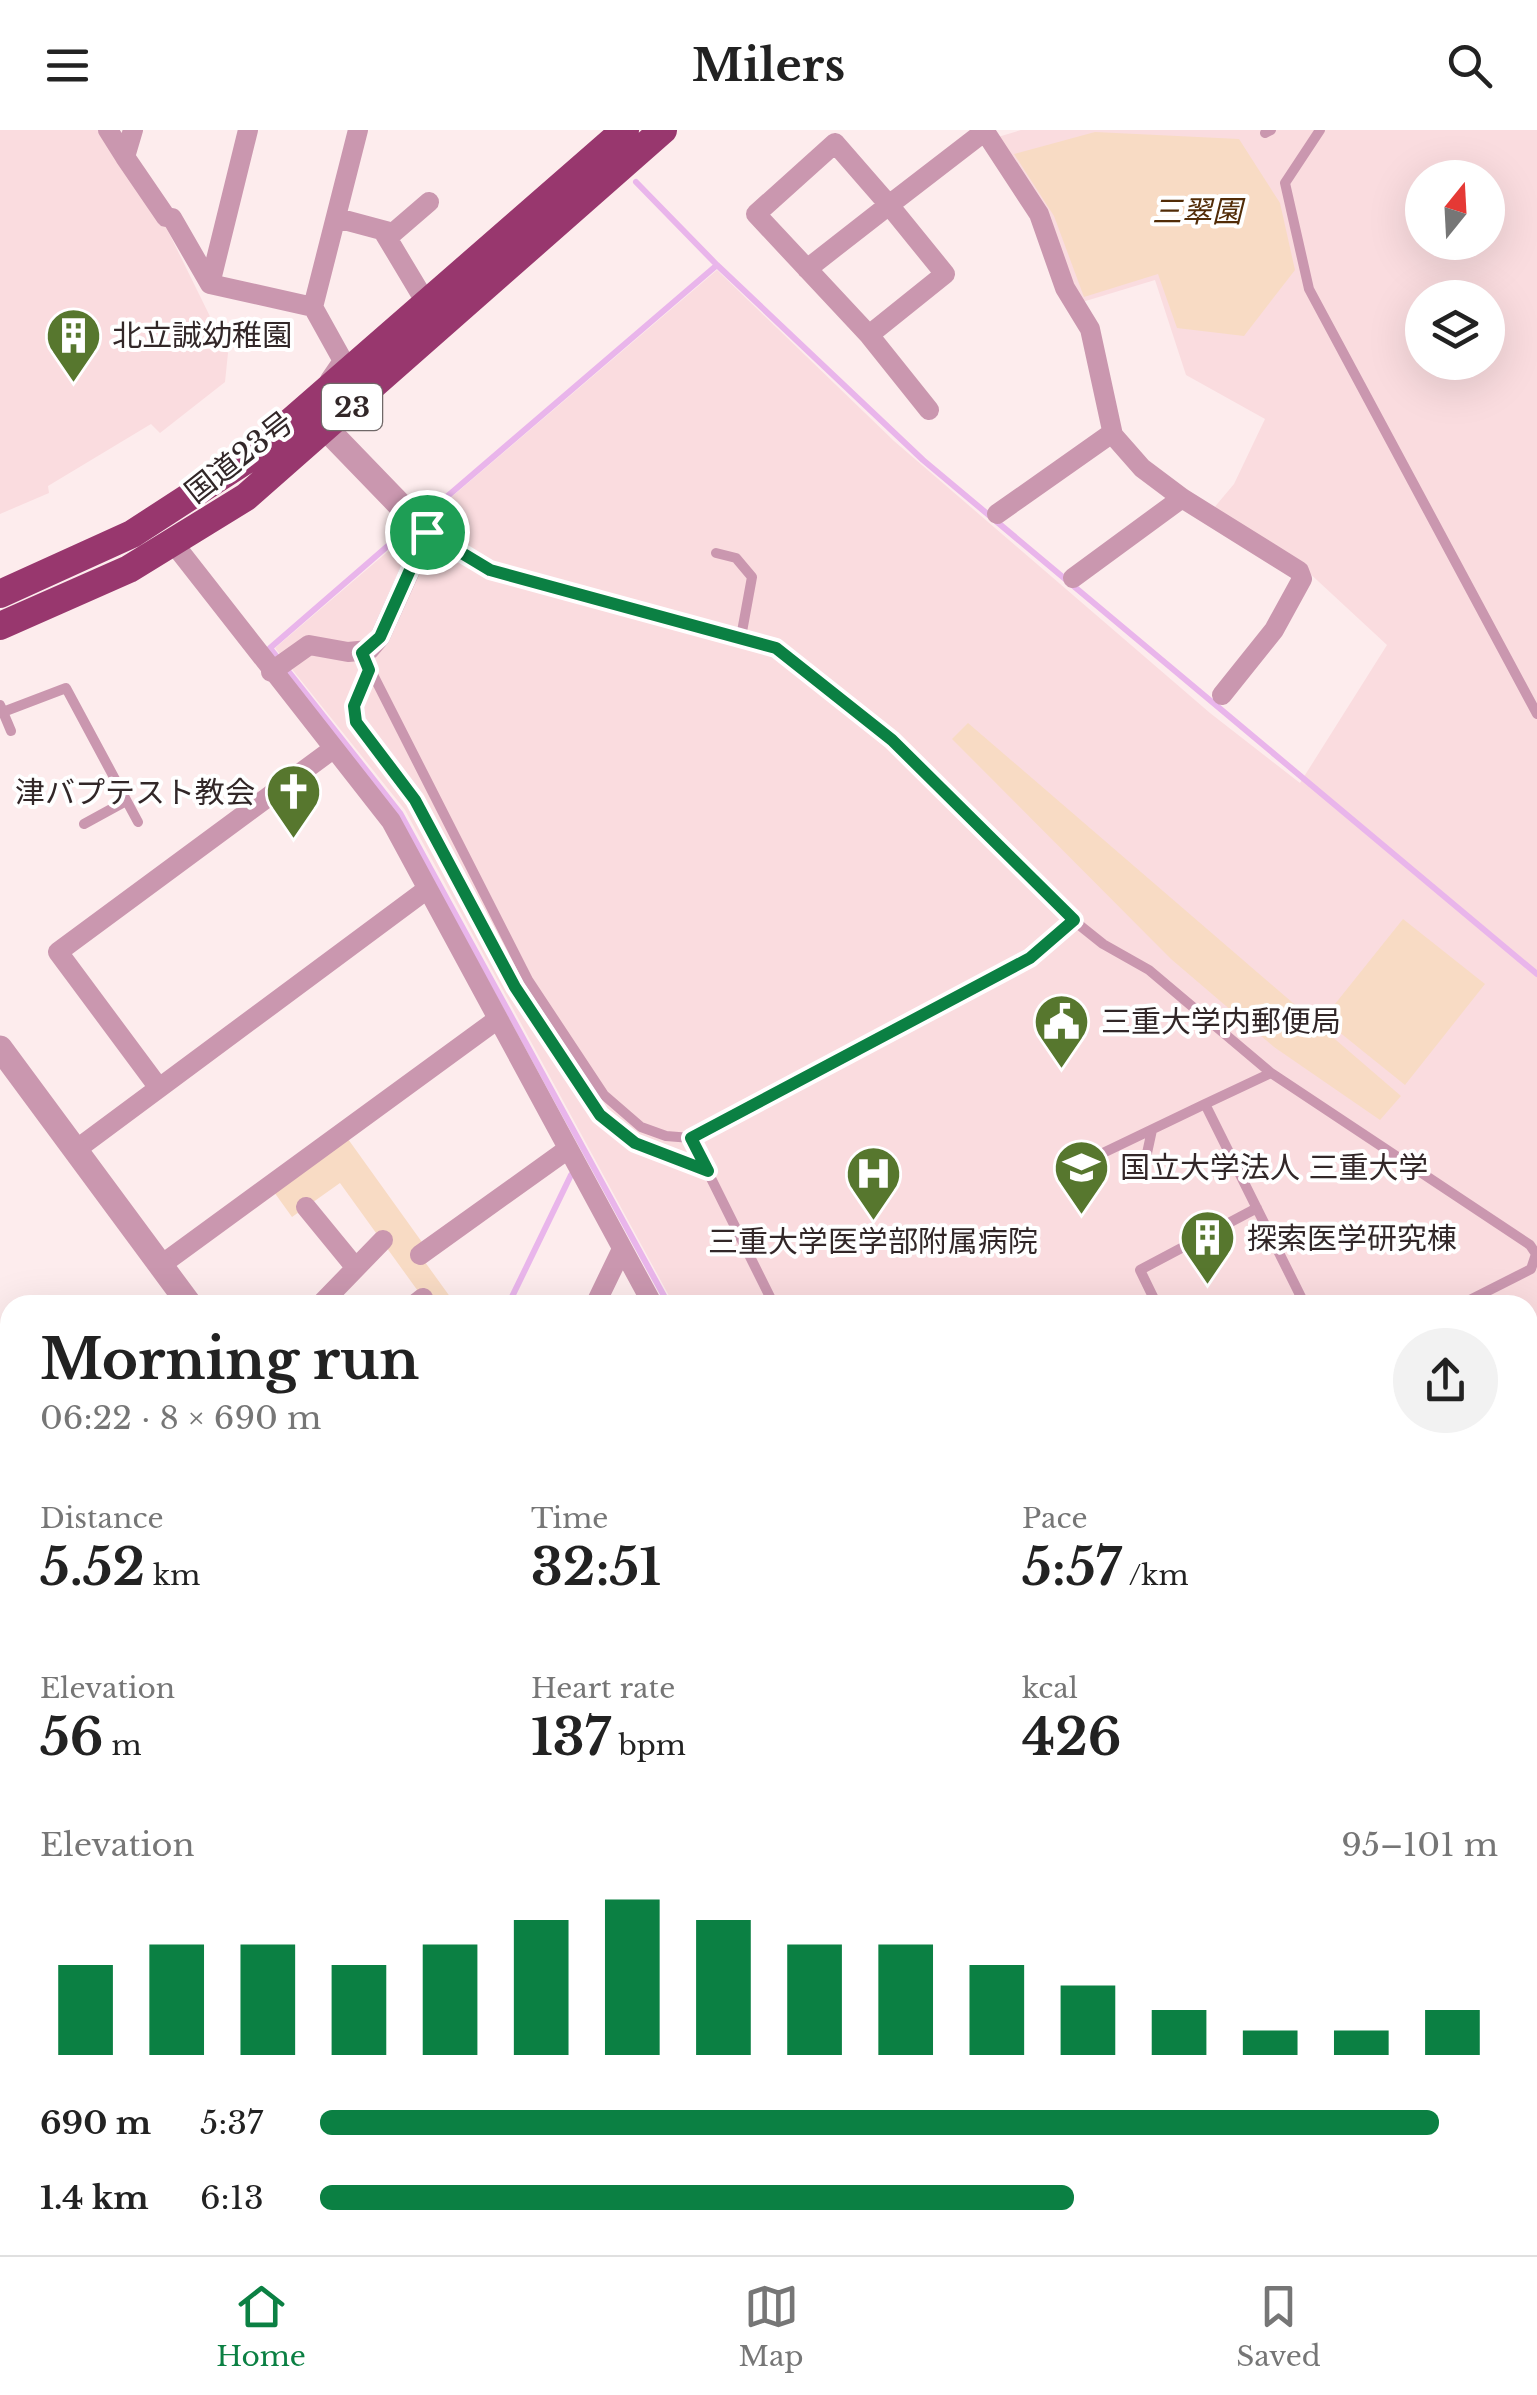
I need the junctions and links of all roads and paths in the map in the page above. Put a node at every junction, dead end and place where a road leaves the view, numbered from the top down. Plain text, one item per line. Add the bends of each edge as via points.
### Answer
1 (108, 130) edge
2 (133, 130) edge
3 (248, 130) edge
4 (358, 130) edge
5 (626, 130) edge
6 (664, 130) edge
7 (984, 130) edge
8 (1320, 130) edge
9 (126, 157) junction
10 (429, 202) dead end
11 (888, 205) junction
12 (337, 218) junction
13 (383, 231) junction
14 (807, 269) junction
15 (210, 284) junction
16 (425, 302) junction
17 (313, 307) junction
18 (868, 335) junction
19 (929, 410) dead end
20 (317, 419) junction
21 (1112, 433) junction
22 (1182, 498) junction
23 (997, 514) dead end
24 (427, 532) junction
25 (174, 544) junction
26 (716, 552) dead end
27 (1073, 578) dead end
28 (0, 594) edge
29 (0, 626) edge
30 (741, 637) junction
31 (366, 661) junction
32 (278, 667) junction
33 (1222, 695) dead end
34 (1, 709) edge
35 (1537, 714) edge
36 (11, 731) dead end
37 (333, 750) junction
38 (126, 801) junction
39 (138, 822) dead end
40 (84, 824) dead end
41 (426, 890) junction
42 (1074, 920) junction
43 (498, 1019) junction
44 (0, 1048) edge
45 (1271, 1073) junction
46 (159, 1088) junction
47 (1205, 1104) junction
48 (1152, 1130) junction
49 (691, 1138) junction
50 (568, 1149) junction
51 (77, 1150) junction
52 (1080, 1164) dead end
53 (1144, 1167) dead end
54 (708, 1171) junction
55 (306, 1207) dead end
56 (1257, 1208) junction
57 (383, 1240) dead end
58 (622, 1249) junction
59 (420, 1255) dead end
60 (161, 1265) junction
61 (356, 1268) junction
62 (1531, 1269) junction
63 (1537, 1280) edge
64 (183, 1295) edge
65 (336, 1295) edge
66 (600, 1295) edge
67 (647, 1295) edge
68 (769, 1295) edge
69 (1152, 1295) edge
70 (1300, 1295) edge
71 (1480, 1295) edge

1 - 9 street
2 - 9 street
3 - 15 street
4 - 12 street
5 - 16 highway, 国道23号 / 23
6 - 20 highway, 国道23号 / 23
7 - 11 street
7 - 21 street via 1040,214 1065,288 1090,329
8 - 35 lane via 1285,183 1309,289
9 - 15 street
10 - 13 street via 393,233
11 - 14 street
11 - 14 street via 836,143 756,214
11 - 18 street via 945,274
12 - 13 street
12 - 17 street
13 - 16 street
14 - 18 street
15 - 17 street
16 - 20 highway, 国道23号 / 23
17 - 20 street via 344,361
18 - 19 street
20 - 24 street
20 - 25 highway, 国道23号 / 23 via 246,497
20 - 28 highway, 国道23号 / 23 via 164,516
21 - 22 street via 1142,468
21 - 23 street
22 - 27 street
22 - 33 street via 1302,579 1274,630
24 - 30 lane via 490,570
24 - 31 street
25 - 29 highway, 国道23号 / 23
25 - 32 street
26 - 30 lane via 736,558 752,577
30 - 42 lane via 776,648 892,740
31 - 32 street via 309,644
31 - 49 lane via 528,980 604,1095 641,1127
31 - 54 lane via 354,706 360,730 415,800 560,1057 622,1136
32 - 37 street
34 - 36 lane
34 - 38 lane via 66,688
37 - 41 street via 390,821
37 - 46 street via 58,952
38 - 39 lane
38 - 40 lane
41 - 43 street
41 - 46 street
42 - 45 lane via 1148,970
42 - 49 lane via 1030,958
43 - 50 street
43 - 60 street
44 - 51 street
45 - 47 lane
45 - 62 lane via 1530,1245 1536,1254
46 - 51 street
47 - 48 lane
47 - 56 lane
48 - 52 lane
48 - 53 lane
49 - 54 lane
50 - 58 street
50 - 59 street
51 - 60 street
54 - 68 lane
55 - 61 street
56 - 69 lane via 1140,1270
56 - 70 lane
57 - 61 street
58 - 66 street
58 - 67 street
60 - 64 street
61 - 65 street
62 - 63 lane
62 - 71 lane

